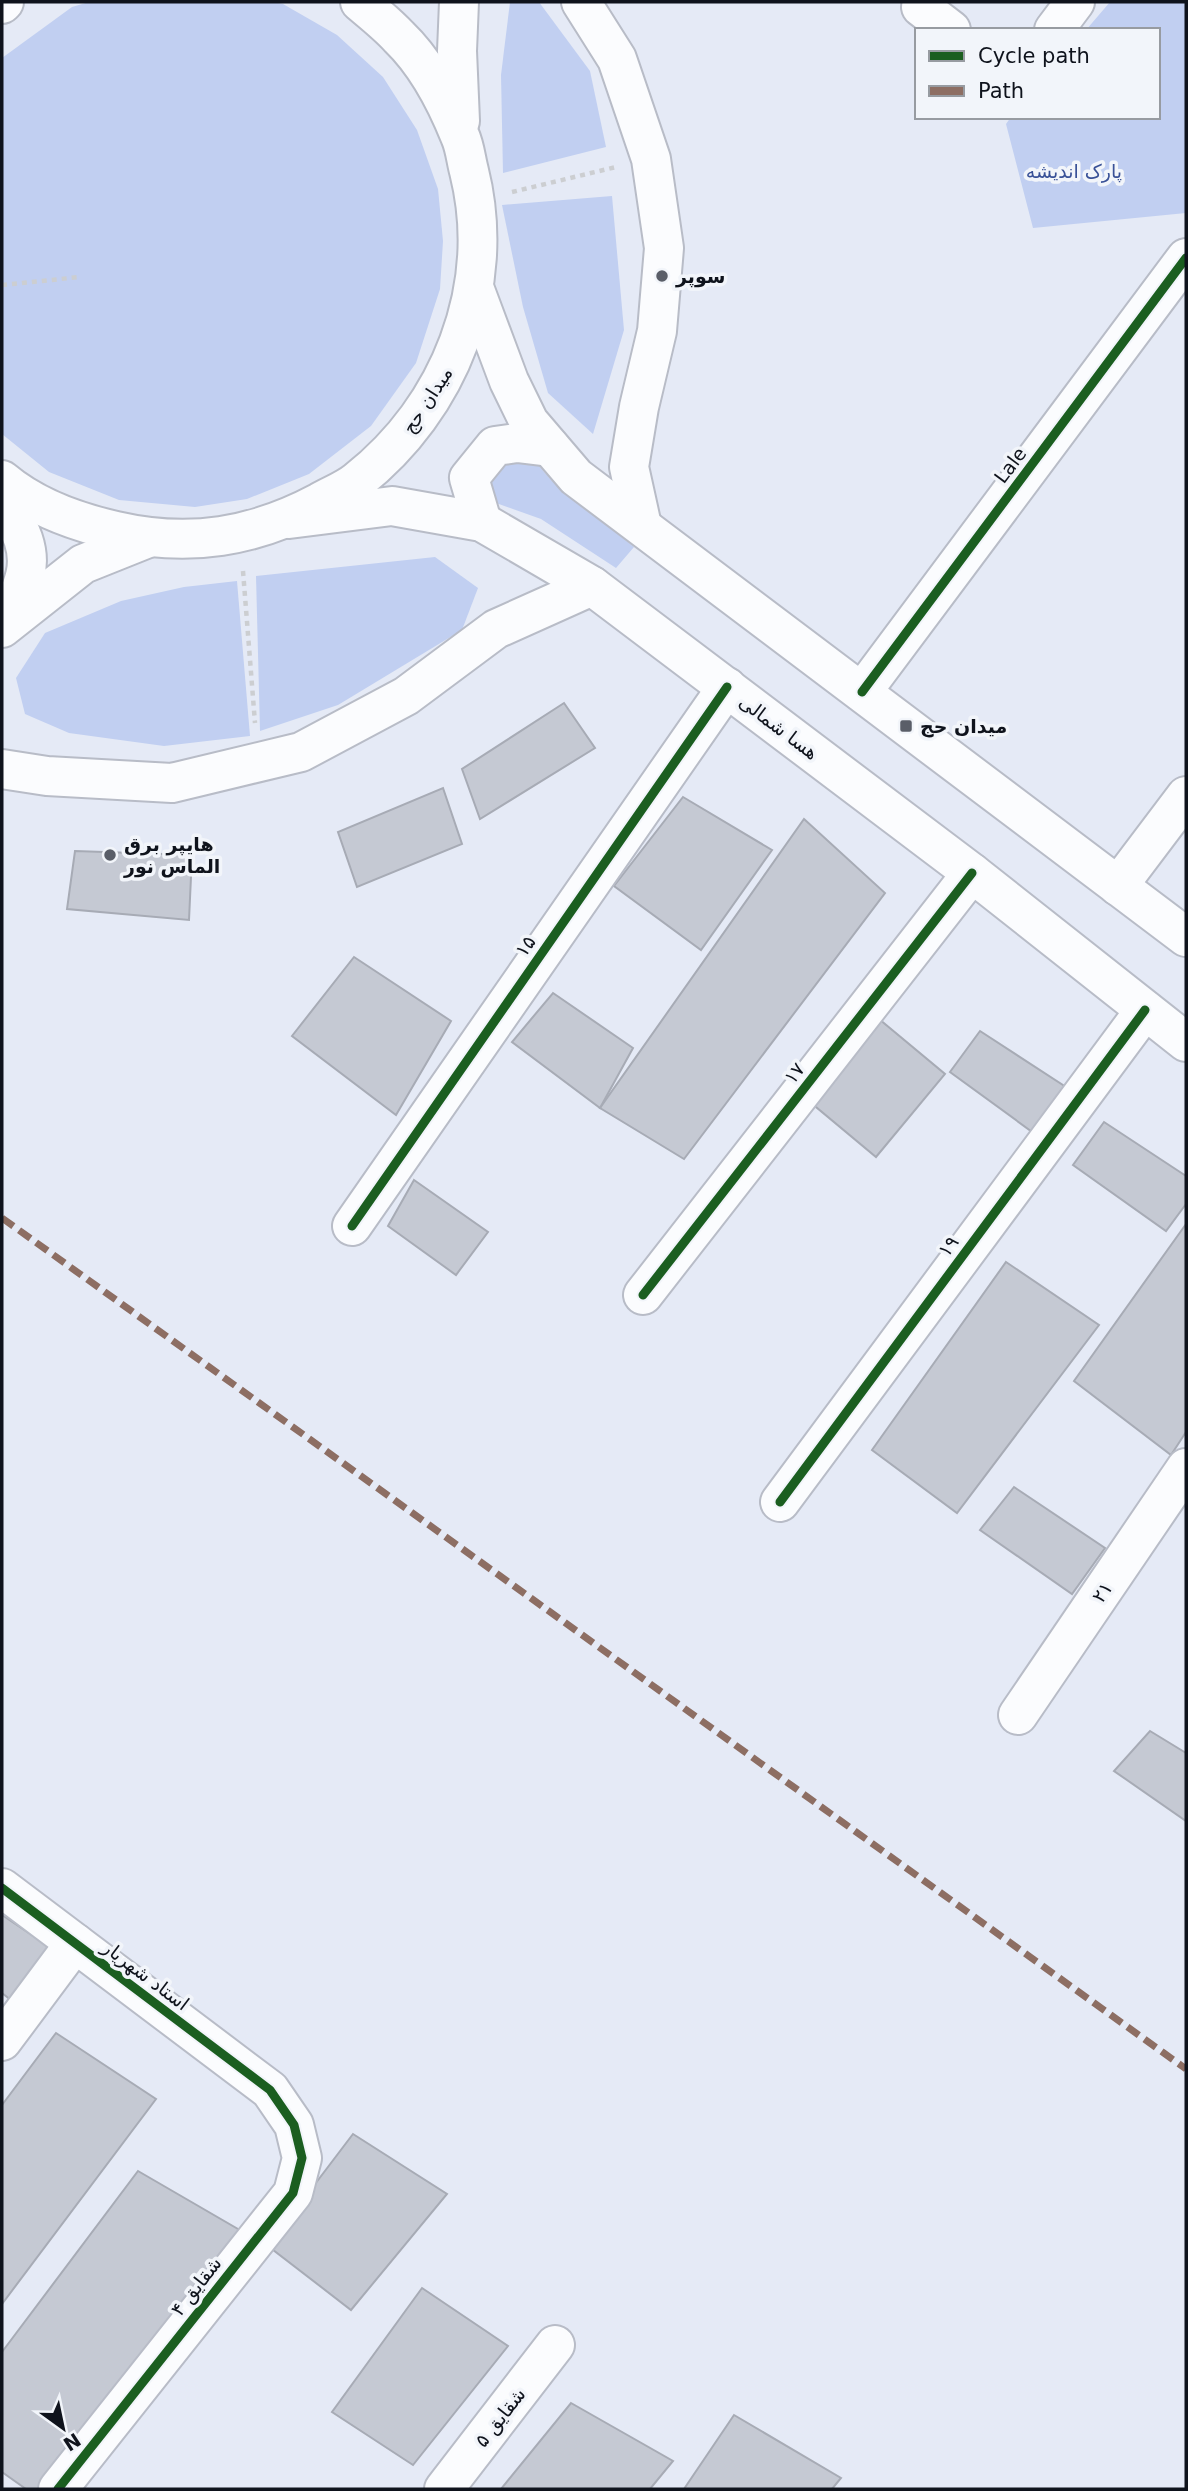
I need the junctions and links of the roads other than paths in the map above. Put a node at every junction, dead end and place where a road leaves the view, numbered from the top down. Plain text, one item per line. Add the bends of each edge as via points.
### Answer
1 (360, 2) edge
2 (459, 2) edge
3 (581, 2) edge
4 (1075, 2) edge
5 (921, 7) dead end
6 (948, 28) edge
7 (1056, 28) edge
8 (461, 137) junction
9 (1186, 258) edge
10 (475, 290) junction
11 (550, 447) junction
12 (2, 480) edge
13 (2, 511) edge
14 (289, 519) junction
15 (482, 522) junction
16 (642, 526) junction
17 (148, 538) junction
18 (592, 586) junction
19 (4, 625) edge
20 (727, 687) junction
21 (862, 692) junction
22 (2, 769) edge
23 (1186, 796) edge
24 (972, 873) junction
25 (1118, 886) junction
26 (1186, 937) edge
27 (1145, 1010) junction
28 (1186, 1042) edge
29 (352, 1226) dead end
30 (643, 1295) dead end
31 (1186, 1468) edge
32 (780, 1502) dead end
33 (1018, 1715) dead end
34 (2, 1888) edge
35 (75, 1943) junction
36 (2, 2041) edge
37 (270, 2090) joint
38 (555, 2345) dead end
39 (58, 2489) edge
40 (444, 2489) edge

1 - 8 main road, میدان حج via 401,38 436,85
2 - 8 main road
3 - 16 main road via 617,59 651,159 664,248 657,331 629,467
4 - 7 main road
5 - 6 main road
8 - 10 main road, میدان حج via 477,200
9 - 21 main road, Lale
10 - 11 main road via 509,381 529,422
10 - 14 main road, میدان حج via 452,363 412,429 356,482
11 - 15 main road via 495,446 468,478
11 - 16 main road via 576,477
12 - 17 main road, میدان حج via 78,523
13 - 19 main road via 19,526 26,573
14 - 15 main road, هسا شمالی via 392,506
14 - 17 main road, میدان حج via 240,534 194,540
15 - 18 main road, هسا شمالی
16 - 21 main road
17 - 19 main road via 83,564
18 - 20 main road, هسا شمالی
18 - 22 main road via 496,629 406,696 301,752 172,783
20 - 24 main road, هسا شمالی
20 - 29 main road, ۱۵
21 - 25 main road
23 - 25 main road
24 - 27 main road, هسا شمالی
24 - 30 main road, ۱۷
25 - 26 main road
27 - 28 main road, هسا شمالی
27 - 32 main road, ۱۹
31 - 33 main road, ۲۱
34 - 35 main road, استاد شهریار
35 - 36 main road
35 - 37 main road, استاد شهریار
37 - 39 main road, شقایق ۴ via 294,2125 302,2158 293,2193
38 - 40 main road, شقایق ۵

